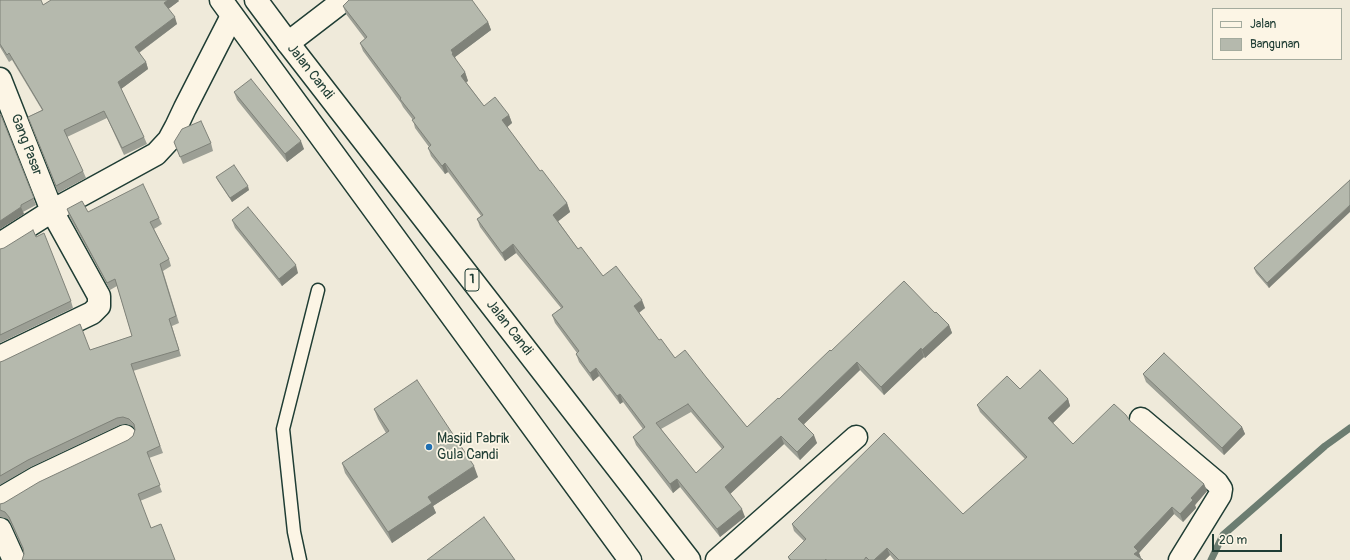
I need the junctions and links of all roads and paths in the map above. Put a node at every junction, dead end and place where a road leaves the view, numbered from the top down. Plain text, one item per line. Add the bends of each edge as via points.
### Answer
1 (256, 0) edge
2 (344, 0) edge
3 (226, 8) edge
4 (288, 43) junction
5 (0, 79) edge
6 (52, 211) junction
7 (0, 244) edge
8 (318, 290) dead end
9 (0, 357) edge
10 (1141, 419) dead end
11 (125, 436) dead end
12 (856, 437) dead end
13 (0, 499) edge
14 (0, 529) edge
15 (14, 560) edge
16 (300, 560) edge
17 (630, 560) edge
18 (689, 560) edge
19 (717, 560) edge
20 (1180, 560) edge

1 - 4 main road, Jalan Candi / 1
2 - 4 main road
3 - 6 main road via 169,140 156,154
3 - 17 main road, Jalan Candi
4 - 18 main road, Jalan Candi / 1
5 - 6 main road, Gang Pasar
6 - 7 main road
6 - 9 main road, Gang Pasar via 99,296 98,306 92,313
8 - 16 lane via 283,429 294,532
10 - 20 main road via 1221,489 1220,495
11 - 13 main road via 36,478
12 - 19 main road
14 - 15 main road

